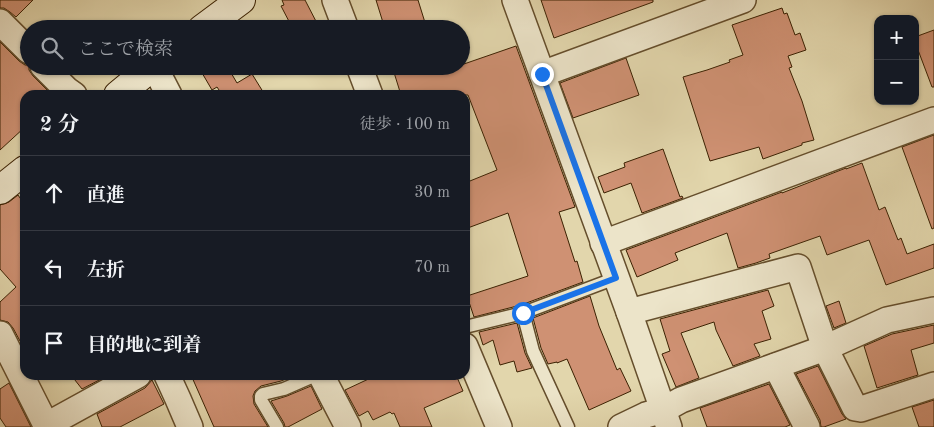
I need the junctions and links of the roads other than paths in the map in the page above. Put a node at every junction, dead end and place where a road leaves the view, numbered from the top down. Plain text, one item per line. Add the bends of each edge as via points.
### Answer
1 (241, 0) edge
2 (335, 0) edge
3 (515, 0) edge
4 (743, 0) edge
5 (214, 20) edge
6 (343, 20) edge
7 (0, 22) edge
8 (20, 42) edge
9 (542, 74) junction
10 (52, 75) edge
11 (143, 75) edge
12 (159, 75) edge
13 (362, 75) edge
14 (67, 90) edge
15 (124, 90) edge
16 (166, 90) edge
17 (368, 90) edge
18 (934, 120) edge
19 (20, 176) edge
20 (0, 190) edge
21 (603, 243) junction
22 (616, 278) junction
23 (934, 310) edge
24 (629, 312) junction
25 (523, 313) junction
26 (470, 326) edge
27 (0, 334) edge
28 (825, 348) junction
29 (470, 358) edge
30 (776, 366) junction
31 (20, 376) edge
32 (22, 380) edge
33 (128, 380) edge
34 (169, 380) edge
35 (311, 380) edge
36 (325, 380) edge
37 (934, 385) edge
38 (666, 418) edge
39 (43, 425) edge
40 (190, 427) edge
41 (277, 427) edge
42 (348, 427) edge
43 (499, 427) edge
44 (568, 427) edge
45 (621, 427) edge
46 (807, 427) edge

1 - 5 main road
2 - 6 street
3 - 9 street
4 - 9 street
7 - 8 street
9 - 21 street
10 - 14 street
11 - 15 main road
12 - 16 street
13 - 17 street
18 - 21 street
19 - 20 main road
21 - 22 street
22 - 24 street
22 - 25 lane
23 - 28 street via 887,320
24 - 28 street via 798,266
24 - 38 street
25 - 26 lane
25 - 44 lane via 533,351
27 - 31 street
28 - 30 street
28 - 37 street via 855,408 861,409
29 - 43 street
30 - 38 street via 680,400
30 - 46 street
32 - 39 street
33 - 39 street
34 - 40 street
35 - 41 lane via 261,396
36 - 42 street
38 - 45 street via 646,415

